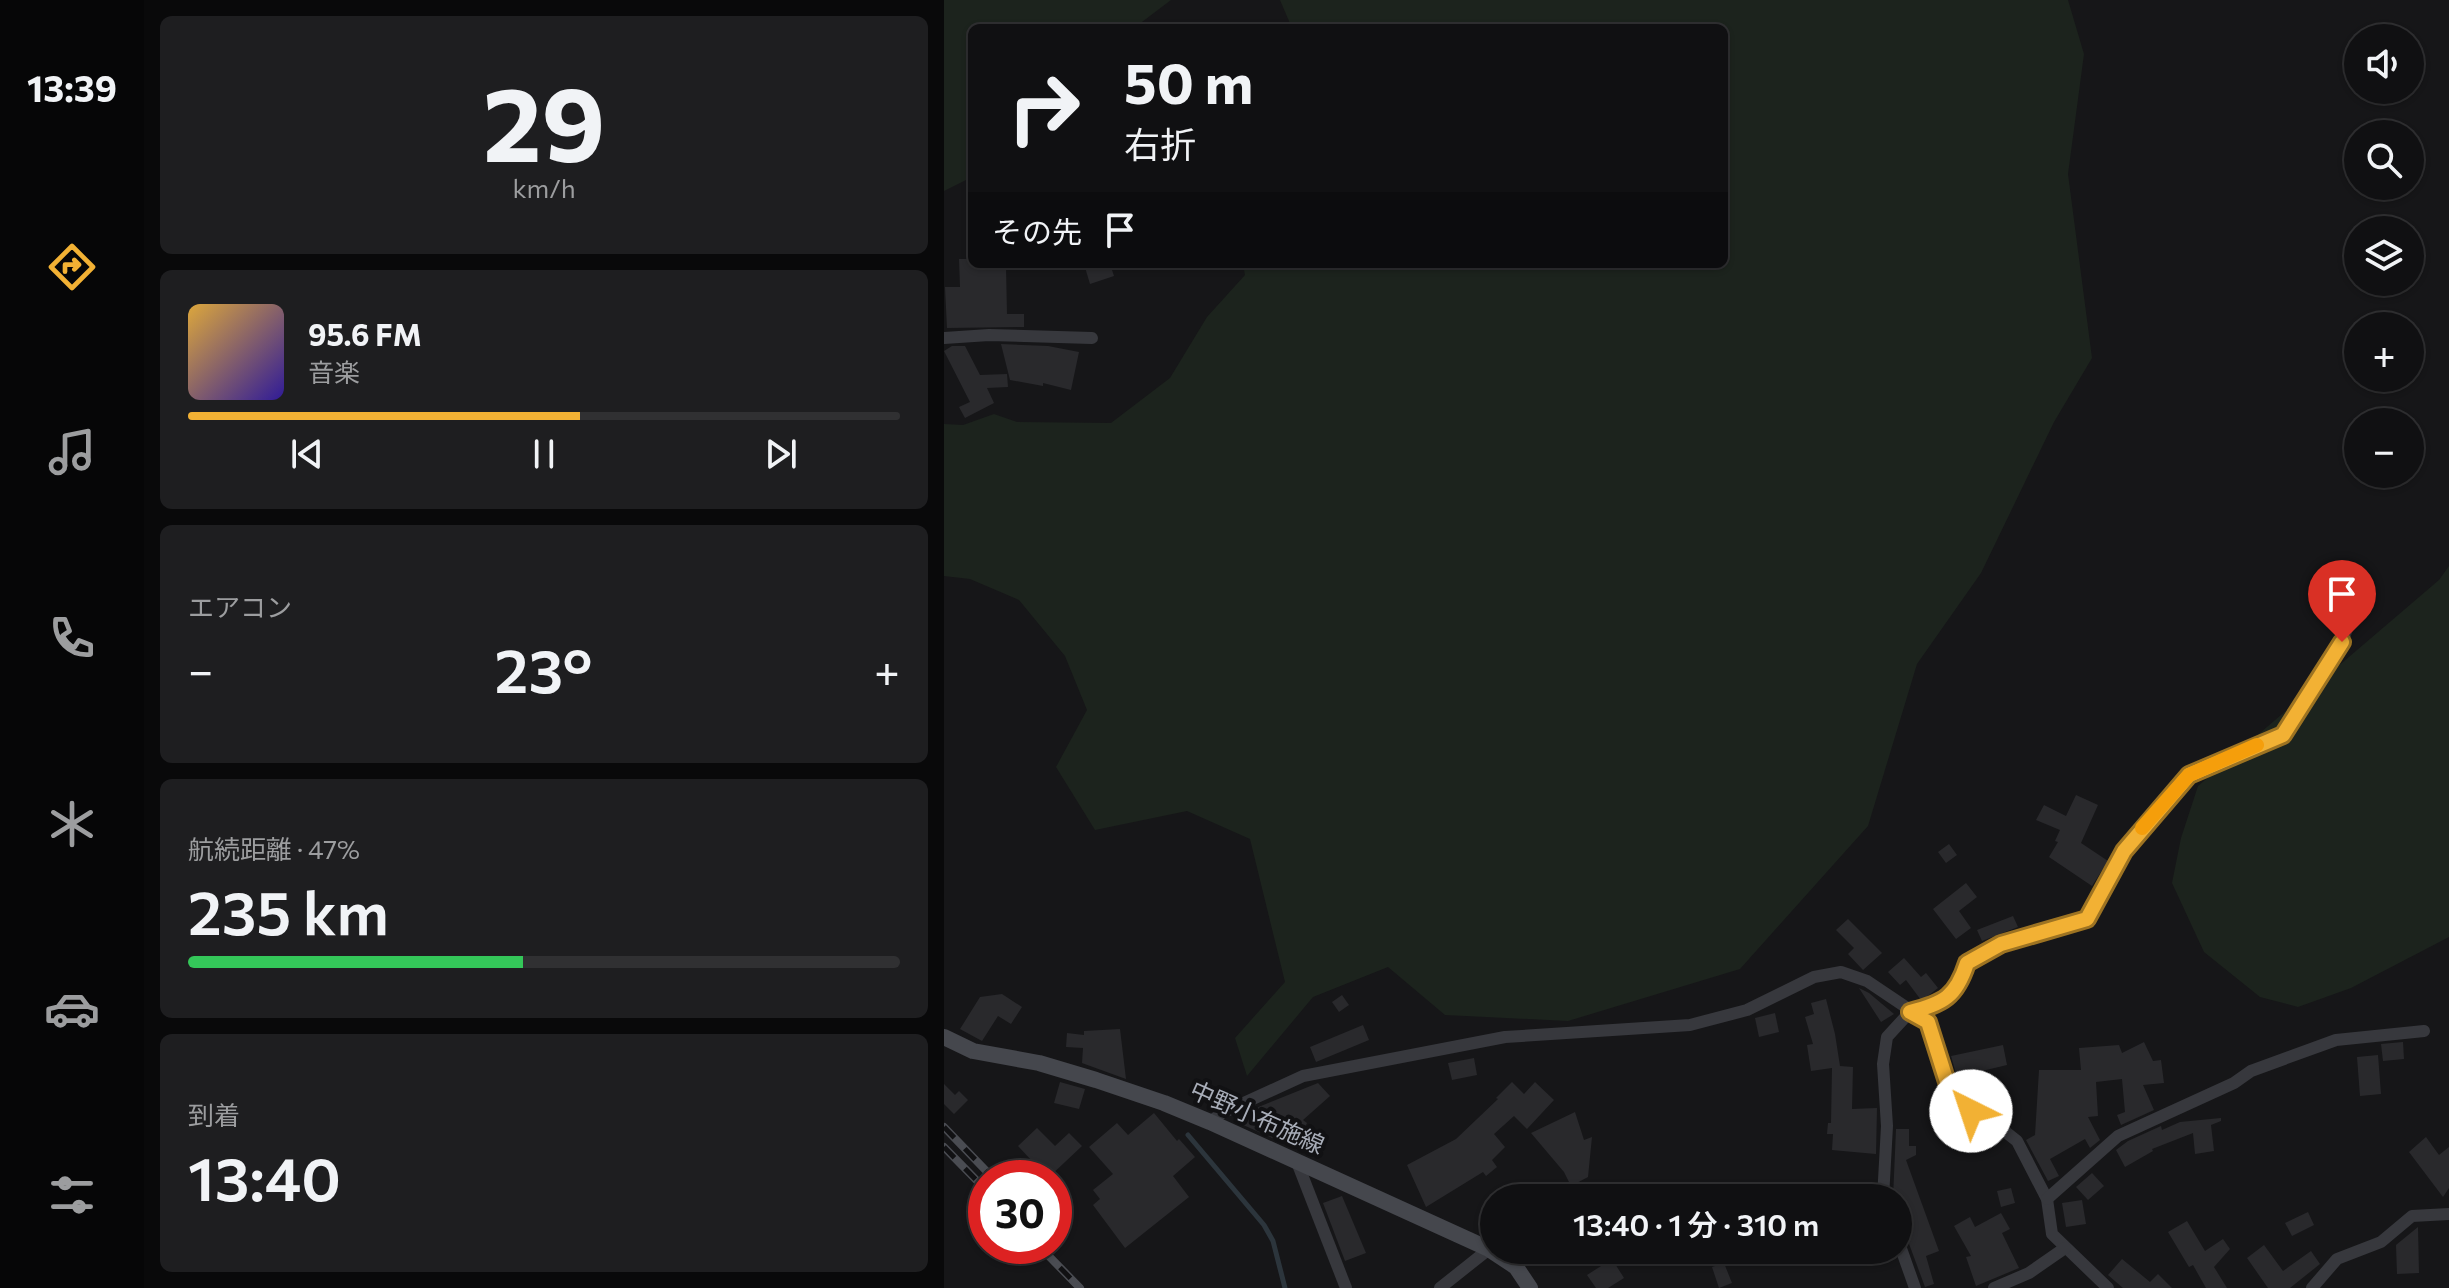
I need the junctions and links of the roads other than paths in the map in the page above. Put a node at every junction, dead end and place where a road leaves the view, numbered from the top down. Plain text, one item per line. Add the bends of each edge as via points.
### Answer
1 (944, 338) edge
2 (1092, 338) dead end
3 (2352, 616) dead end
4 (1910, 1012) junction
5 (2424, 1031) dead end
6 (944, 1037) edge
7 (1210, 1122) junction
8 (1297, 1162) junction
9 (1884, 1184) edge
10 (2047, 1199) junction
11 (2449, 1214) edge
12 (1480, 1245) edge
13 (2065, 1248) junction
14 (1480, 1256) edge
15 (1512, 1264) edge
16 (1906, 1264) edge
17 (1346, 1288) edge
18 (1440, 1288) edge
19 (1530, 1288) edge
20 (1915, 1288) edge
21 (1994, 1288) edge
22 (2108, 1288) edge
23 (2312, 1288) edge

1 - 2 street
3 - 4 street via 2342,642 2283,735 2189,775 2124,851 2087,919 2001,944 1967,963 1960,985 1940,1004
4 - 7 street via 1867,981 1841,972 1814,977 1747,1010 1690,1025 1505,1037 1303,1076
4 - 9 street via 1887,1037
4 - 10 street via 1928,1022 1954,1104 1988,1118 2017,1141
5 - 10 street via 2336,1040 2251,1071 2118,1136
6 - 7 main road, 中野小布施線 via 973,1051 1096,1080
7 - 8 main road, 中野小布施線
8 - 12 main road, 中野小布施線
8 - 17 street
10 - 13 street via 2052,1234
11 - 23 street via 2412,1216 2381,1242 2337,1259
13 - 21 street via 2029,1273
13 - 22 street
14 - 18 street
15 - 19 main road, 中野小布施線
16 - 20 street

